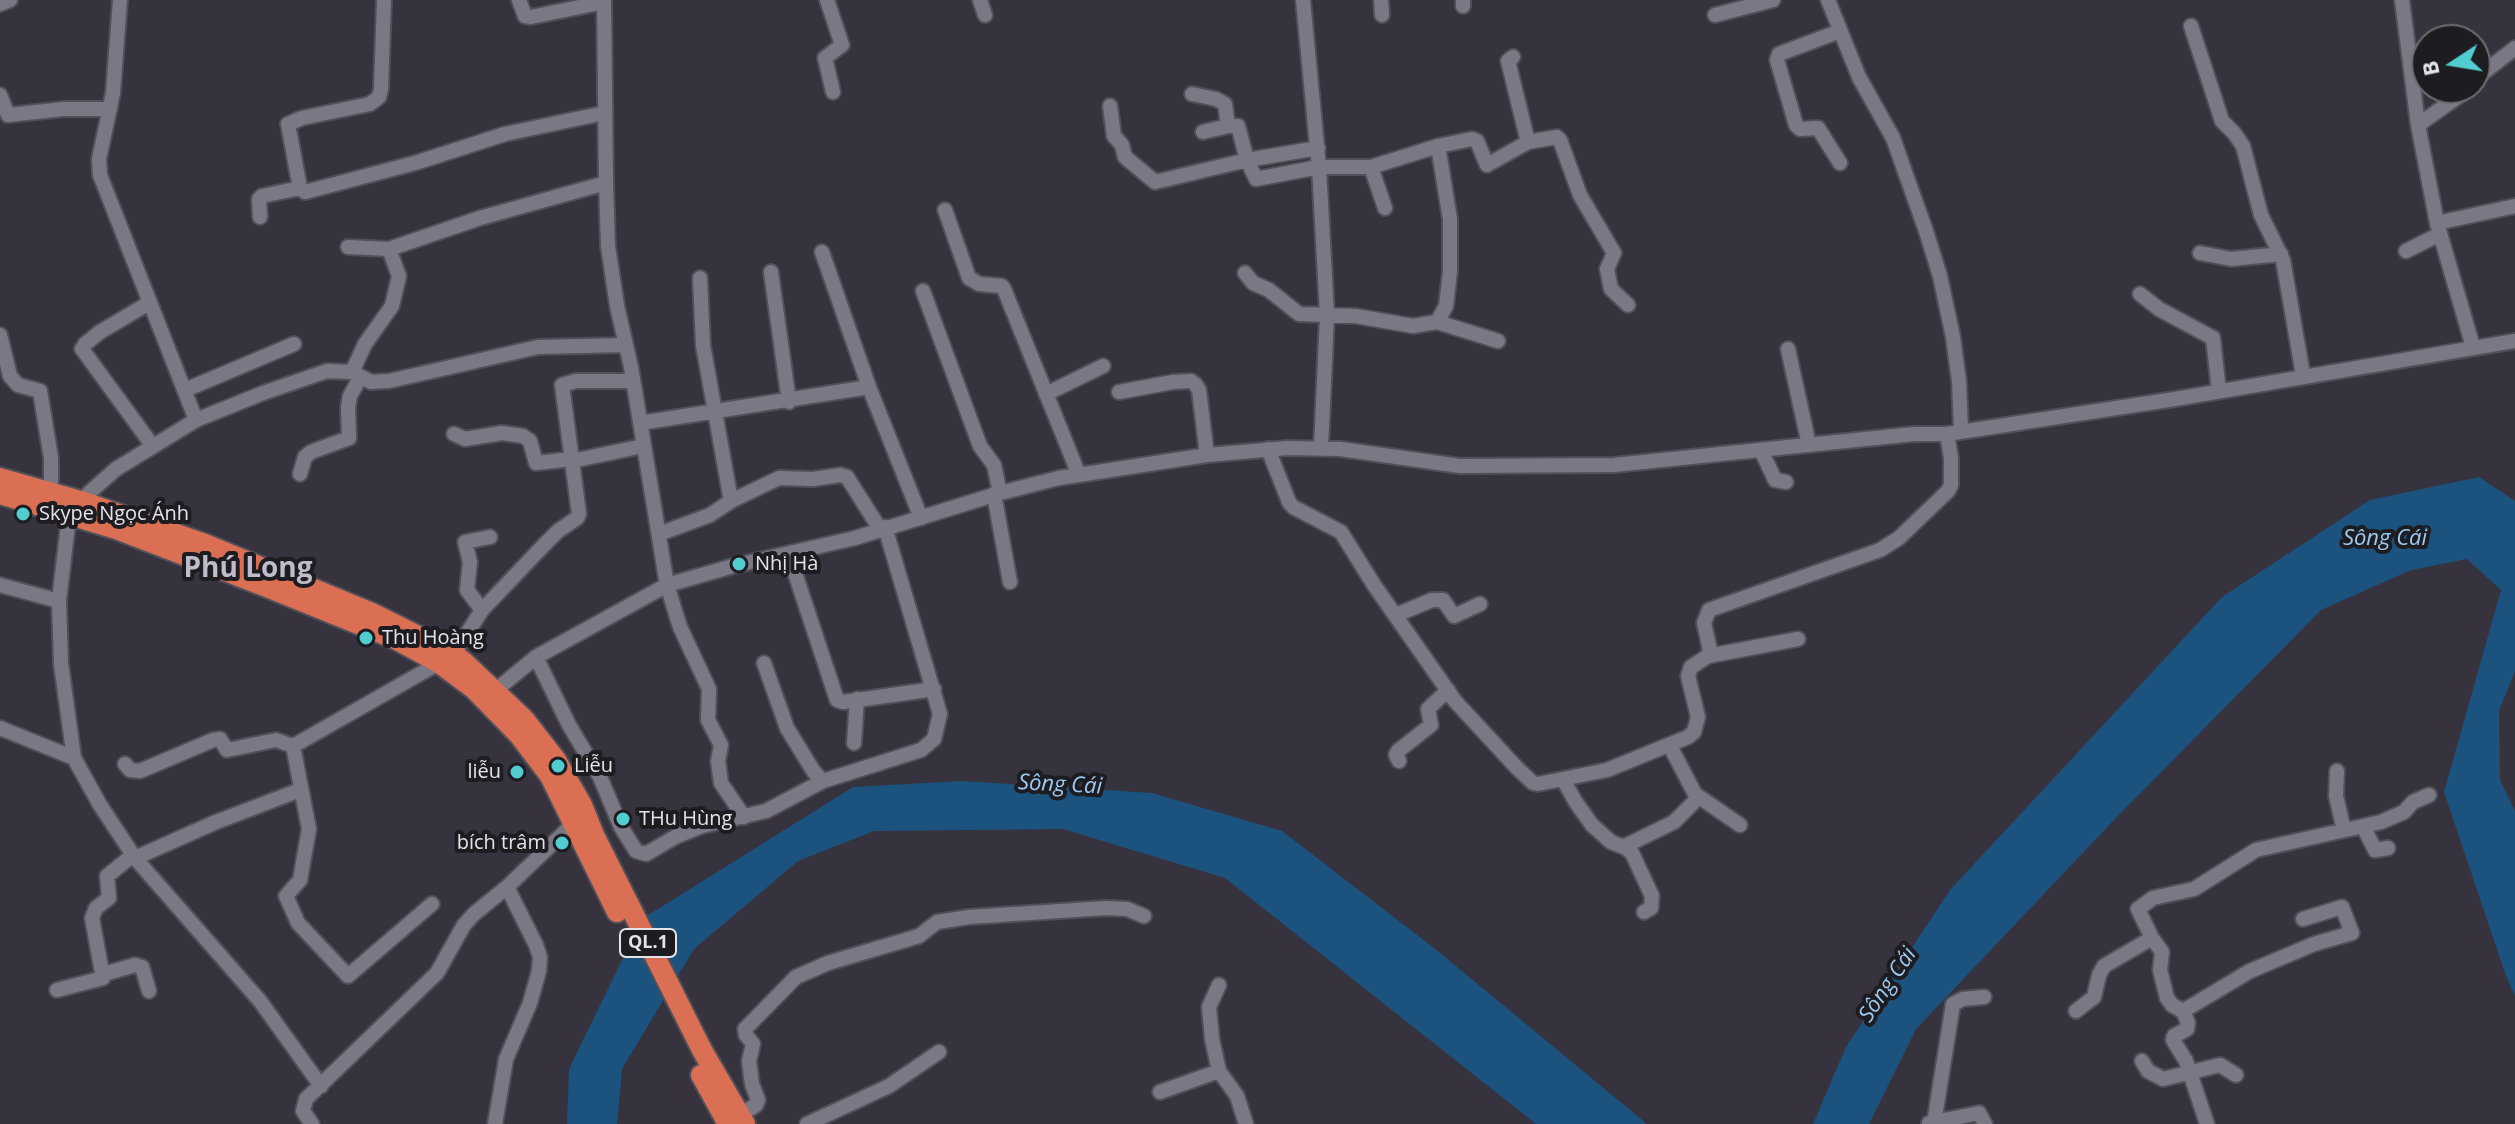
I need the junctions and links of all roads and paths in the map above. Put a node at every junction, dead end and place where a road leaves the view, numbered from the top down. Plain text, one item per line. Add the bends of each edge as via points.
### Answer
1 (10, 0) edge
2 (120, 0) edge
3 (384, 0) edge
4 (519, 0) edge
5 (827, 0) edge
6 (1303, 0) edge
7 (1773, 0) edge
8 (1828, 0) edge
9 (2402, 0) edge
10 (604, 1) edge
11 (0, 4) edge
12 (1715, 15) dead end
13 (2191, 26) dead end
14 (1840, 31) junction
15 (2515, 48) edge
16 (1513, 57) dead end
17 (2491, 67) edge
18 (833, 92) dead end
19 (1192, 94) dead end
20 (0, 95) edge
21 (2448, 104) edge
22 (1110, 106) dead end
23 (110, 109) junction
24 (604, 113) junction
25 (2418, 125) junction
26 (1228, 126) junction
27 (1203, 132) dead end
28 (1528, 142) junction
29 (1438, 146) junction
30 (1318, 148) junction
31 (1247, 160) junction
32 (1840, 163) dead end
33 (1319, 167) junction
34 (1371, 167) junction
35 (606, 183) junction
36 (300, 188) junction
37 (2515, 206) edge
38 (1385, 208) dead end
39 (945, 210) dead end
40 (260, 217) dead end
41 (2438, 228) junction
42 (348, 247) dead end
43 (389, 249) junction
44 (2406, 251) dead end
45 (822, 252) dead end
46 (2200, 253) dead end
47 (2281, 254) junction
48 (771, 272) dead end
49 (1245, 273) dead end
50 (700, 278) dead end
51 (923, 291) dead end
52 (2140, 294) dead end
53 (149, 303) junction
54 (1628, 305) dead end
55 (1327, 315) junction
56 (1437, 322) junction
57 (0, 335) edge
58 (1498, 341) dead end
59 (294, 344) dead end
60 (626, 345) junction
61 (2515, 345) edge
62 (2473, 347) junction
63 (1788, 349) dead end
64 (1103, 366) dead end
65 (356, 375) junction
66 (2303, 375) junction
67 (633, 381) junction
68 (869, 387) junction
69 (185, 390) junction
70 (2219, 391) junction
71 (1119, 392) dead end
72 (1046, 394) junction
73 (789, 402) junction
74 (717, 412) junction
75 (196, 420) junction
76 (640, 423) junction
77 (1954, 432) junction
78 (454, 434) dead end
79 (152, 445) junction
80 (1809, 445) junction
81 (643, 446) junction
82 (1321, 448) junction
83 (1268, 449) junction
84 (1761, 450) junction
85 (1207, 455) junction
86 (572, 460) junction
87 (300, 474) dead end
88 (1079, 475) junction
89 (0, 478) edge
90 (1786, 482) dead end
91 (51, 491) junction
92 (0, 494) edge
93 (997, 494) junction
94 (731, 501) junction
95 (75, 508) junction
96 (921, 518) junction
97 (882, 528) junction
98 (659, 534) junction
99 (490, 537) dead end
100 (789, 555) junction
101 (1010, 582) dead end
102 (0, 585) edge
103 (667, 585) junction
104 (59, 601) junction
105 (1480, 604) dead end
106 (482, 610) junction
107 (1396, 615) junction
108 (1798, 639) dead end
109 (1708, 656) junction
110 (536, 657) junction
111 (446, 658) junction
112 (764, 663) dead end
113 (934, 689) junction
114 (496, 690) junction
115 (1448, 690) junction
116 (857, 699) junction
117 (0, 728) edge
118 (578, 741) junction
119 (854, 743) dead end
120 (293, 746) junction
121 (1670, 746) junction
122 (553, 756) junction
123 (74, 758) junction
124 (1399, 761) dead end
125 (125, 764) dead end
126 (2337, 771) dead end
127 (1563, 779) junction
128 (823, 781) junction
129 (300, 790) junction
130 (606, 791) junction
131 (2429, 795) dead end
132 (1699, 797) junction
133 (577, 815) junction
134 (744, 817) junction
135 (1740, 825) dead end
136 (2363, 826) junction
137 (2344, 830) junction
138 (1623, 847) junction
139 (2388, 848) dead end
140 (134, 857) junction
141 (507, 887) junction
142 (432, 904) dead end
143 (1644, 912) dead end
144 (1144, 916) dead end
145 (2303, 919) dead end
146 (2152, 938) junction
147 (104, 974) junction
148 (1219, 985) dead end
149 (57, 990) dead end
150 (149, 991) dead end
151 (1984, 997) dead end
152 (2076, 1011) dead end
153 (2183, 1011) junction
154 (939, 1052) dead end
155 (2142, 1061) dead end
156 (1219, 1071) junction
157 (2189, 1071) junction
158 (2236, 1075) dead end
159 (321, 1086) junction
160 (1160, 1092) dead end
161 (309, 1120) edge
162 (738, 1121) edge
163 (1931, 1123) edge
164 (292, 1124) edge
165 (495, 1124) edge
166 (807, 1124) edge
167 (1246, 1124) edge
168 (1985, 1124) edge
169 (2207, 1124) edge

1 - 11 street
2 - 23 street
3 - 36 street via 379,97 370,104 288,124
4 - 10 street via 525,16 531,17
5 - 18 street via 842,45 826,57
6 - 30 street
7 - 12 street
8 - 14 street
9 - 25 street
10 - 24 street
13 - 47 street via 2222,121 2243,146 2261,215
14 - 32 street via 1779,54 1777,60 1796,125 1818,128
14 - 77 street via 1893,138 1940,276 1957,366
15 - 17 street
16 - 28 street via 1508,61
19 - 26 street via 1222,102
20 - 23 street via 8,115
21 - 25 street
22 - 31 street via 1115,139 1125,157 1155,182
23 - 53 street via 100,175
24 - 35 street
24 - 36 street via 505,134 315,191
25 - 41 street
26 - 27 street
26 - 31 street via 1238,126
28 - 29 street via 1487,165 1475,140
28 - 54 street via 1560,140 1580,195 1614,253 1607,269 1611,289
29 - 34 street
29 - 56 street via 1450,219 1450,272 1446,306
30 - 31 street
30 - 33 street
31 - 33 street via 1256,179
33 - 34 street
33 - 55 street
34 - 38 street
35 - 43 street
35 - 60 street via 610,264
36 - 40 street via 262,196
37 - 41 street
39 - 72 street via 969,278 1004,289
41 - 44 street
41 - 62 street
42 - 43 street
43 - 65 street via 398,280 388,315 365,344
45 - 68 street
46 - 47 street via 2231,259
47 - 66 street
48 - 73 street
49 - 55 street via 1294,313
50 - 74 street via 703,345
51 - 93 street via 980,446 994,465
52 - 70 street via 2213,338
53 - 69 street
53 - 79 street via 82,349
55 - 56 street via 1413,326
55 - 82 street
56 - 58 street
57 - 91 street via 10,376 18,385 40,391
59 - 69 street
60 - 65 street via 538,347 389,381 371,382
60 - 67 street
61 - 62 street
62 - 66 street
63 - 80 street
64 - 72 street
65 - 75 street via 327,371
65 - 87 street via 348,407 349,438 311,452
66 - 70 street
67 - 76 street
67 - 86 street via 562,385
68 - 73 street
68 - 96 street
69 - 75 street
70 - 77 street
71 - 85 street via 1191,381 1199,390
72 - 88 street
73 - 74 street
74 - 76 street
74 - 94 street
75 - 79 street
76 - 81 street
77 - 80 street
77 - 109 street via 1951,485 1913,526 1880,550 1709,610 1704,623
78 - 86 street via 465,439 502,433 523,436 530,441 536,463
79 - 95 street via 116,469
80 - 84 street
81 - 86 street
81 - 98 street
82 - 83 street
82 - 84 street via 1460,466 1614,465
83 - 85 street
83 - 107 street via 1289,502 1341,532
84 - 90 street via 1775,480
85 - 88 street
86 - 106 street via 577,518
88 - 93 street
89 - 91 highway, QL.1
91 - 95 highway, QL.1
92 - 95 highway, QL.1
93 - 96 street
93 - 101 street
94 - 97 street via 779,478 840,475 847,477
94 - 98 street
95 - 104 street
95 - 111 highway, QL.1 via 229,554 372,613
96 - 97 street
97 - 100 street
97 - 113 street
98 - 103 street
99 - 106 street via 465,542 470,562 467,590
100 - 103 street
100 - 116 street via 837,700
102 - 104 street
103 - 110 street
103 - 134 street via 709,689 708,720 721,745 721,783
104 - 123 street via 61,664
105 - 107 street via 1454,616 1443,600 1432,600
106 - 111 street
107 - 115 street
108 - 109 street
109 - 121 street via 1691,667 1688,676 1697,711 1694,732
110 - 114 street
110 - 118 street
111 - 114 highway, QL.1
111 - 120 street
111 - 133 highway, QL.1 via 519,735
112 - 128 street via 787,728
113 - 116 street
113 - 128 street via 940,714 928,745
114 - 122 highway, QL.1
115 - 124 street via 1428,709 1431,725 1398,751
115 - 127 street via 1533,783
116 - 119 street
117 - 123 street
118 - 122 street
118 - 130 street
120 - 125 street via 276,740 227,750 220,739 140,771
120 - 129 street
121 - 127 street via 1607,770
121 - 132 street
122 - 133 highway, QL.1
123 - 140 street
126 - 137 street
127 - 138 street via 1592,825
128 - 134 street
129 - 140 street
129 - 142 street via 309,829 300,880 286,896 298,923 347,976
130 - 133 street
130 - 134 street via 621,827 641,854 702,826
131 - 136 street via 2394,817
132 - 135 street
132 - 138 street via 1674,822
133 - 141 street
133 - 162 highway, QL.1 via 696,1053
136 - 137 street
136 - 139 street via 2375,850
137 - 146 street via 2256,850 2194,889 2153,898 2138,909
138 - 143 street via 1632,853 1652,894 1651,908
140 - 147 street via 107,876 109,898 92,918
140 - 159 street via 260,1001
141 - 159 street via 464,925 437,973
141 - 165 street via 540,957 530,1003 506,1059
144 - 162 street via 1106,908 937,922 919,936 796,977 745,1029 753,1044 749,1061 758,1100
145 - 153 street via 2342,907 2352,933 2250,971
146 - 152 street via 2104,966 2094,997
146 - 153 street via 2162,952 2167,998
147 - 149 street via 100,981
147 - 150 street via 142,967
148 - 156 street via 1208,1016
151 - 163 street via 1953,1004
153 - 157 street via 2188,1026 2173,1040
154 - 166 street via 889,1086
155 - 157 street via 2163,1079
156 - 160 street
156 - 167 street via 1237,1096
157 - 158 street via 2220,1065
157 - 169 street
159 - 161 street via 306,1099 303,1111
161 - 164 street
163 - 168 street via 1979,1113

